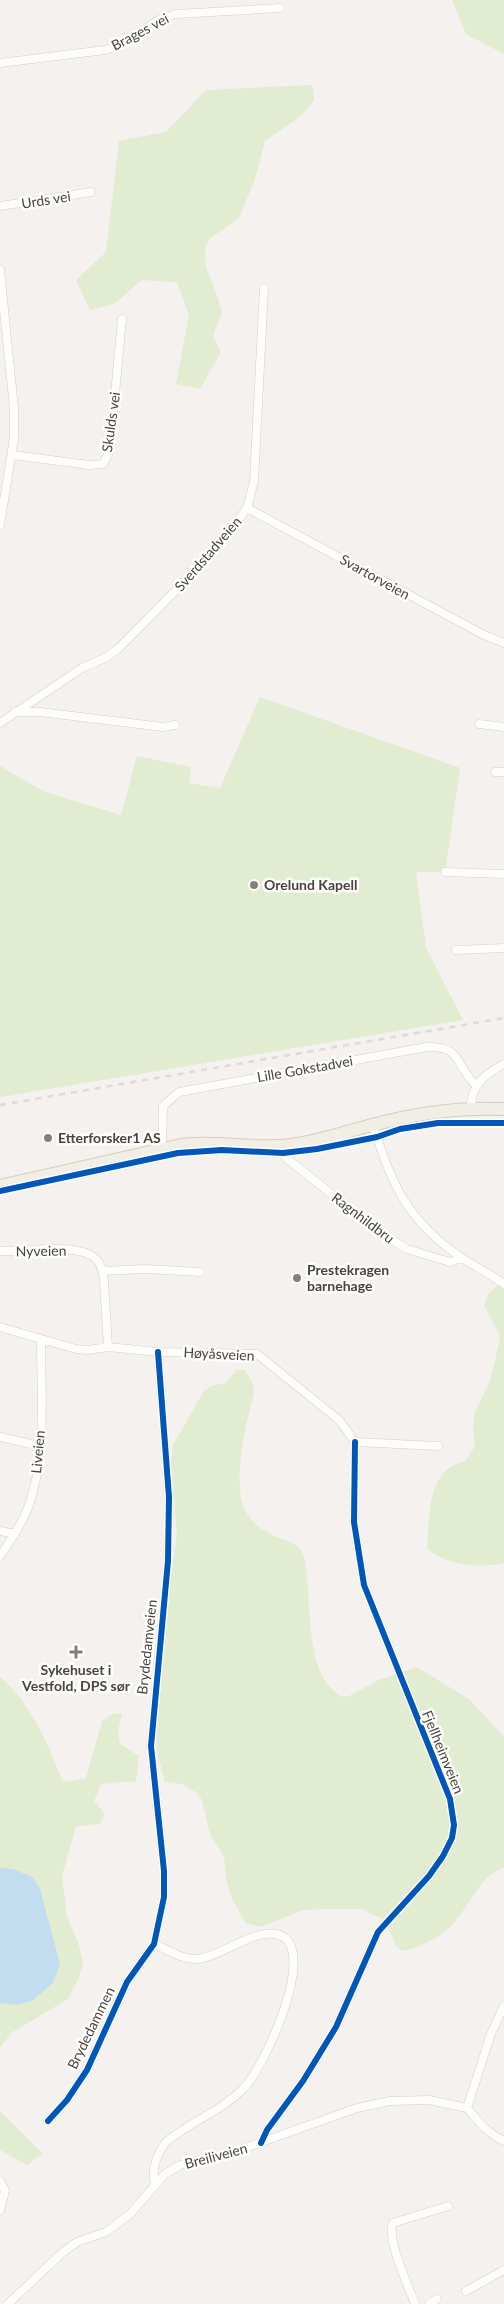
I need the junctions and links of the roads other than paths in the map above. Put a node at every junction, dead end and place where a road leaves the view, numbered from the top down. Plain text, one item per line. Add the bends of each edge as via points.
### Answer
1 (280, 8) dead end
2 (0, 63) edge
3 (91, 192) dead end
4 (0, 206) edge
5 (0, 270) edge
6 (264, 288) dead end
7 (122, 319) dead end
8 (13, 454) junction
9 (247, 508) junction
10 (0, 525) edge
11 (504, 643) edge
12 (15, 712) junction
13 (0, 723) edge
14 (479, 724) dead end
15 (175, 725) dead end
16 (504, 727) edge
17 (495, 772) dead end
18 (504, 772) edge
19 (445, 872) dead end
20 (504, 874) edge
21 (504, 948) edge
22 (456, 950) dead end
23 (504, 1064) edge
24 (476, 1085) junction
25 (471, 1108) junction
26 (504, 1109) edge
27 (373, 1124) junction
28 (282, 1146) junction
29 (162, 1150) junction
30 (0, 1186) edge
31 (0, 1251) edge
32 (461, 1258) junction
33 (103, 1271) junction
34 (200, 1272) dead end
35 (504, 1284) edge
36 (0, 1327) edge
37 (42, 1340) junction
38 (108, 1346) junction
39 (158, 1352) junction
40 (0, 1437) edge
41 (356, 1442) junction
42 (40, 1446) junction
43 (438, 1446) dead end
44 (0, 1531) edge
45 (14, 1534) junction
46 (0, 1556) edge
47 (154, 1944) junction
48 (504, 2006) edge
49 (468, 2108) junction
50 (48, 2120) dead end
51 (504, 2141) edge
52 (261, 2143) junction
53 (0, 2181) edge
54 (156, 2184) junction
55 (448, 2206) dead end
56 (0, 2210) edge
57 (504, 2270) edge
58 (466, 2291) dead end
59 (437, 2299) dead end
60 (8, 2304) edge
61 (415, 2304) edge
62 (429, 2304) edge

1 - 2 street, Brages vei via 176,14 160,19 124,43 105,50
3 - 4 street, Urds vei
5 - 8 street via 14,408
6 - 9 street, Sverdstadveien via 254,481
7 - 8 street, Skulds vei via 111,438 103,464 89,465
8 - 10 street
9 - 11 street, Svartorveien
9 - 12 street, Sverdstadveien via 187,579 119,648
12 - 13 street, Sverdstadveien
12 - 15 street via 40,712 164,727
14 - 16 street
17 - 18 street
19 - 20 street
21 - 22 street
23 - 24 street
24 - 25 street
24 - 29 street, Lille Gokstadvei via 450,1049 427,1046 179,1092 163,1106
25 - 26 main road
25 - 27 main road via 427,1112
27 - 28 main road
27 - 32 street via 392,1181 414,1216
28 - 29 main road via 207,1142
28 - 32 street, Ragnhildbru via 285,1157 379,1232 426,1256 450,1262
29 - 30 main road
31 - 33 street, Nyveien via 76,1250 96,1258
32 - 35 street
33 - 34 street
33 - 38 street
36 - 37 street, Høyåsveien
37 - 38 street, Høyåsveien via 76,1349
37 - 42 street, Liveien
38 - 39 street, Høyåsveien
39 - 41 street, Høyåsveien via 257,1354 339,1420
39 - 47 street, Brydedamveien via 169,1497 168,1561 151,1746 164,1871 164,1897
40 - 42 street
41 - 43 street
41 - 52 street, Fjellheimveien via 354,1522 364,1585 450,1799 454,1825 452,1838 429,1876 378,1932 336,2027
42 - 45 street, Liveien via 35,1482 25,1515
44 - 45 street
45 - 46 street, Liveien
47 - 50 street, Brydedammen via 127,1982 87,2070 67,2100
47 - 54 street via 196,1959 253,1938 275,1934 286,1938 290,1944 294,1971 275,2032 252,2080 234,2097 165,2143 153,2169
48 - 49 street via 491,2034
49 - 51 street via 483,2127
49 - 52 street, Breiliveien via 429,2100 390,2101 357,2108
52 - 54 street, Breiliveien via 180,2165
53 - 56 street via 5,2192
54 - 60 street, Breiliveien via 130,2214 106,2232 70,2246
55 - 61 street via 393,2223 391,2228 396,2254
57 - 58 street
59 - 62 street

